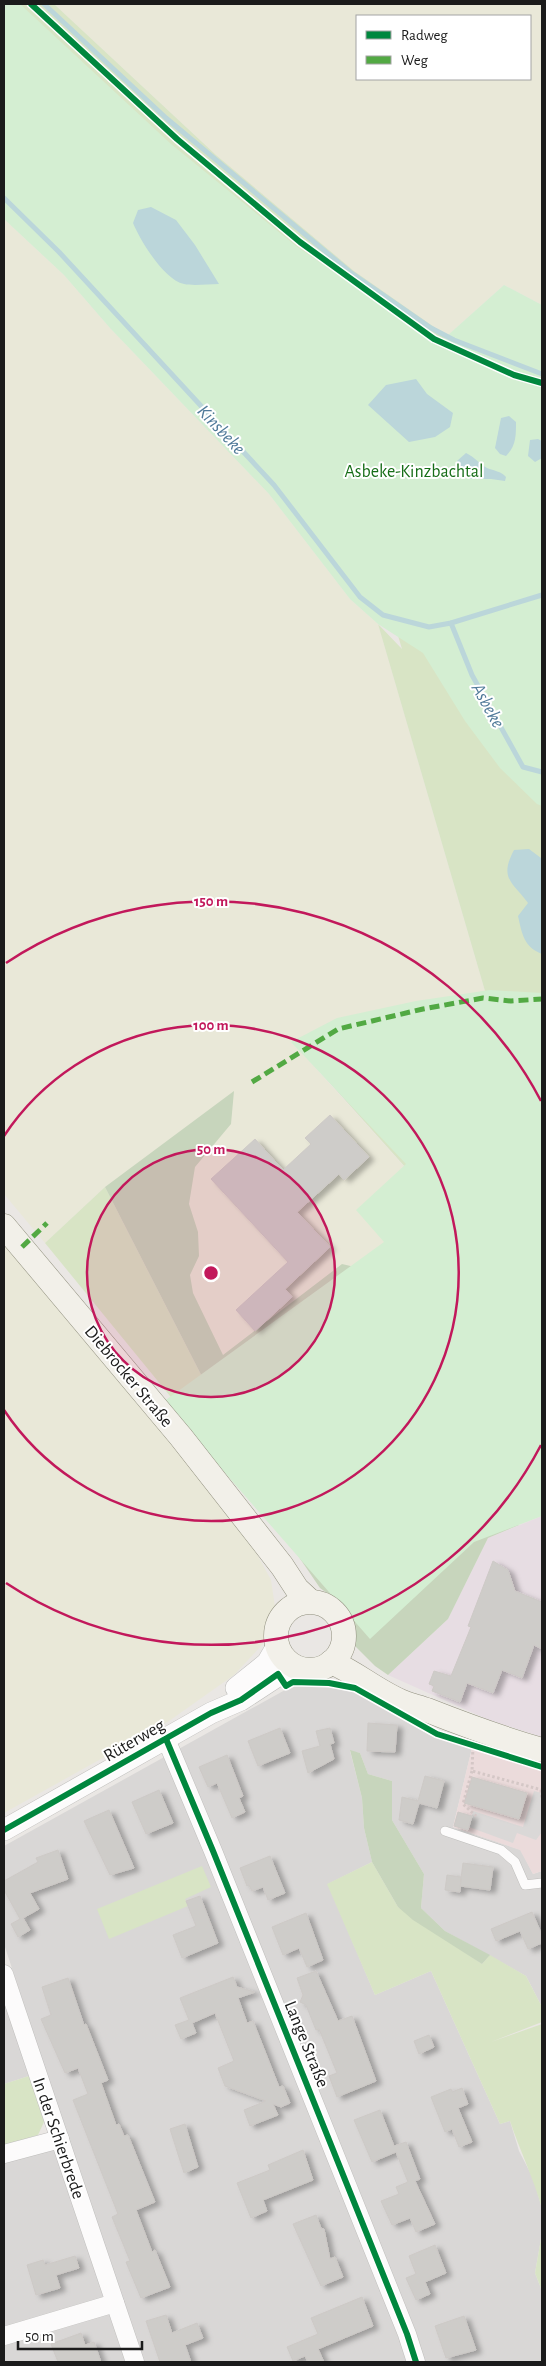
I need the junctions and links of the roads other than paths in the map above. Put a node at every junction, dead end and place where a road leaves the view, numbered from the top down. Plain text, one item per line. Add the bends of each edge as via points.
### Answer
1 (4, 1226) edge
2 (251, 1527) junction
3 (310, 1601) junction
4 (286, 1610) junction
5 (277, 1646) junction
6 (337, 1654) junction
7 (293, 1666) junction
8 (211, 1713) junction
9 (166, 1739) junction
10 (542, 1750) edge
11 (4, 1830) edge
12 (446, 1831) dead end
13 (542, 1883) edge
14 (4, 1974) edge
15 (60, 2139) junction
16 (4, 2154) edge
17 (114, 2303) junction
18 (4, 2336) edge
19 (135, 2362) edge
20 (416, 2362) edge

1 - 2 main road, Diebrocker Straße
2 - 3 main road, Diebrocker Straße via 297,1589
2 - 4 main road, Diebrocker Straße via 282,1593
3 - 4 main road
3 - 6 main road via 333,1610 342,1627
4 - 5 main road via 277,1627
5 - 7 main road
5 - 8 street, Rüterweg via 267,1663
6 - 7 main road via 320,1669 306,1670
6 - 10 main road via 351,1671 370,1685 404,1703
7 - 8 street, Rüterweg via 241,1700
8 - 9 street, Rüterweg
9 - 11 street, Rüterweg
9 - 20 street, Lange Straße via 214,1851
12 - 13 lane via 501,1850 515,1862 525,1885
14 - 15 street, In der Schierbrede
15 - 16 street
15 - 17 street, In der Schierbrede
17 - 18 street
17 - 19 street, In der Schierbrede

